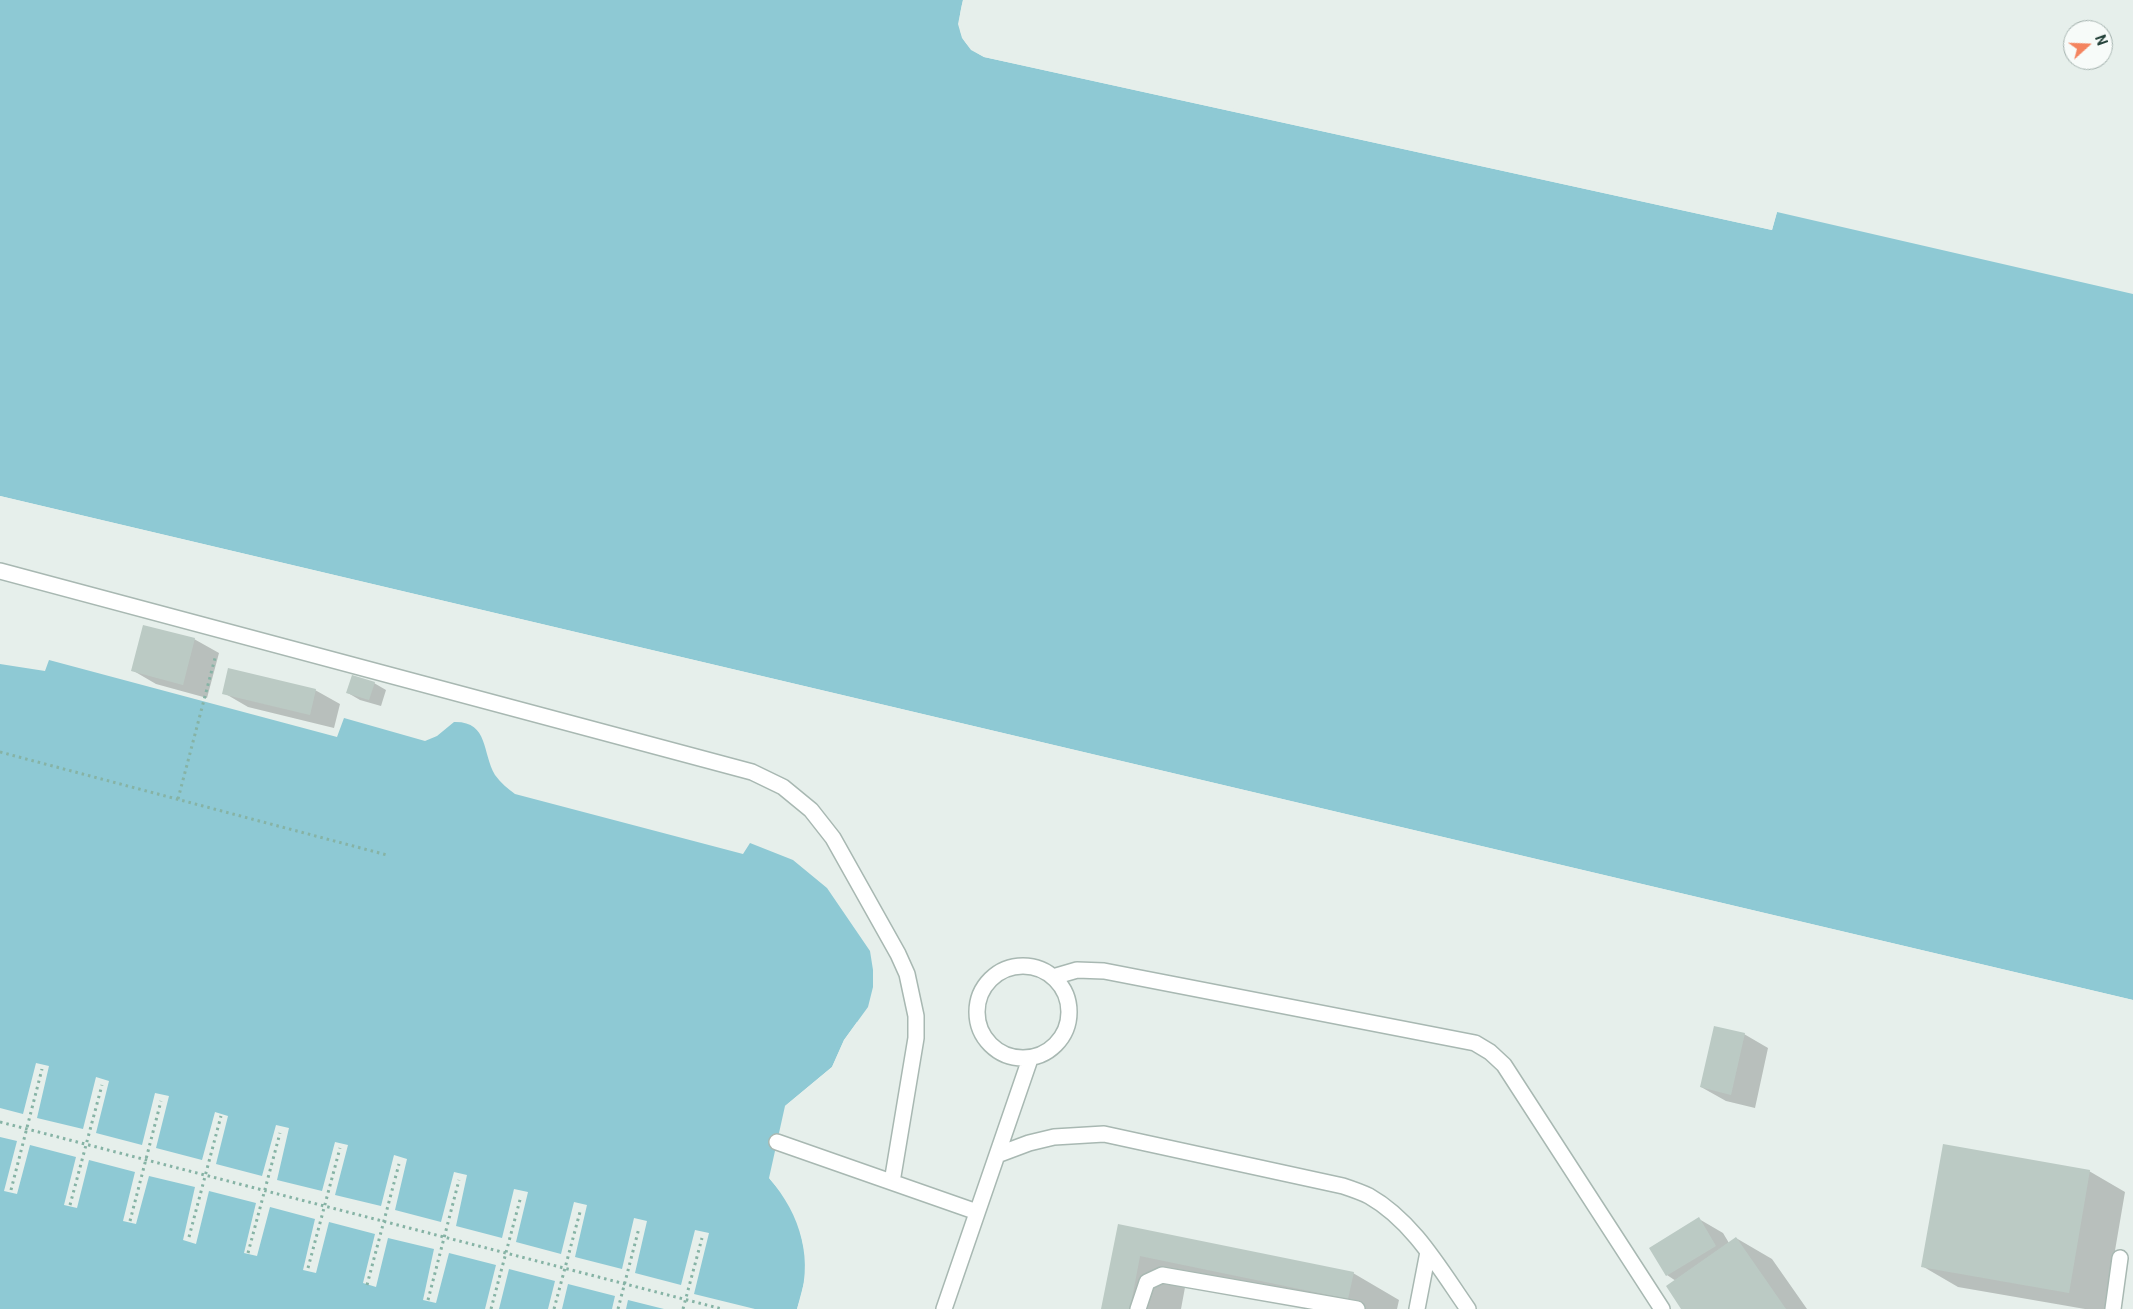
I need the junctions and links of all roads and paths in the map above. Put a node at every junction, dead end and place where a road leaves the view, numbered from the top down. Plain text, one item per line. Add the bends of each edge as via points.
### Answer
1 (0, 571) edge
2 (222, 630) junction
3 (0, 752) edge
4 (178, 799) junction
5 (387, 855) dead end
6 (1053, 977) junction
7 (1030, 1059) junction
8 (42, 1069) dead end
9 (102, 1085) dead end
10 (161, 1101) dead end
11 (221, 1116) dead end
12 (0, 1122) edge
13 (27, 1129) junction
14 (280, 1133) dead end
15 (777, 1142) dead end
16 (86, 1144) junction
17 (340, 1148) dead end
18 (997, 1156) junction
19 (146, 1160) junction
20 (399, 1164) dead end
21 (206, 1175) junction
22 (459, 1180) dead end
23 (892, 1182) junction
24 (11, 1190) dead end
25 (265, 1190) junction
26 (520, 1196) dead end
27 (70, 1205) dead end
28 (325, 1206) junction
29 (580, 1212) dead end
30 (977, 1212) junction
31 (130, 1221) dead end
32 (384, 1221) junction
33 (639, 1228) dead end
34 (190, 1237) dead end
35 (445, 1237) junction
36 (702, 1238) dead end
37 (506, 1252) junction
38 (1428, 1252) junction
39 (248, 1253) dead end
40 (2120, 1258) dead end
41 (308, 1268) dead end
42 (565, 1268) junction
43 (624, 1284) junction
44 (367, 1285) dead end
45 (428, 1300) dead end
46 (686, 1300) junction
47 (491, 1309) edge
48 (554, 1309) edge
49 (618, 1309) edge
50 (683, 1309) edge
51 (722, 1309) edge
52 (944, 1309) edge
53 (1138, 1309) edge
54 (1356, 1309) edge
55 (1417, 1309) edge
56 (1468, 1309) edge
57 (1662, 1309) edge
58 (2113, 1309) edge

1 - 2 lane
2 - 4 path
2 - 23 lane via 752,772 783,787 810,810 833,838 898,954 913,995 916,1038
3 - 4 path
4 - 5 path
6 - 7 lane via 1064,991 1069,1008 1068,1026 1060,1041 1046,1053
6 - 7 lane via 1038,968 1019,966 1001,971 988,983 979,999 977,1017 982,1035 994,1049 1011,1057
6 - 57 lane via 1077,970 1104,971 1475,1043 1504,1065
7 - 18 lane
8 - 13 path
9 - 16 path
10 - 19 path
11 - 21 path
12 - 13 path
13 - 16 path
13 - 24 path
14 - 25 path
15 - 23 lane
16 - 19 path
16 - 27 path
17 - 28 path
18 - 30 lane
18 - 38 lane via 1054,1137 1104,1134 1343,1186 1368,1196 1388,1210
19 - 21 path
19 - 31 path
20 - 32 path
21 - 25 path
21 - 34 path
22 - 35 path
23 - 30 lane
25 - 28 path
25 - 39 path
26 - 37 path
28 - 32 path
28 - 41 path
29 - 42 path
30 - 52 lane
32 - 35 path
32 - 44 path
33 - 43 path
35 - 37 path
35 - 45 path
36 - 46 path
37 - 42 path
37 - 47 path
38 - 55 lane
38 - 56 lane
40 - 58 lane
42 - 43 path
42 - 48 path
43 - 46 path
43 - 49 path
46 - 50 path
46 - 51 path
53 - 54 lane via 1147,1282 1162,1275

